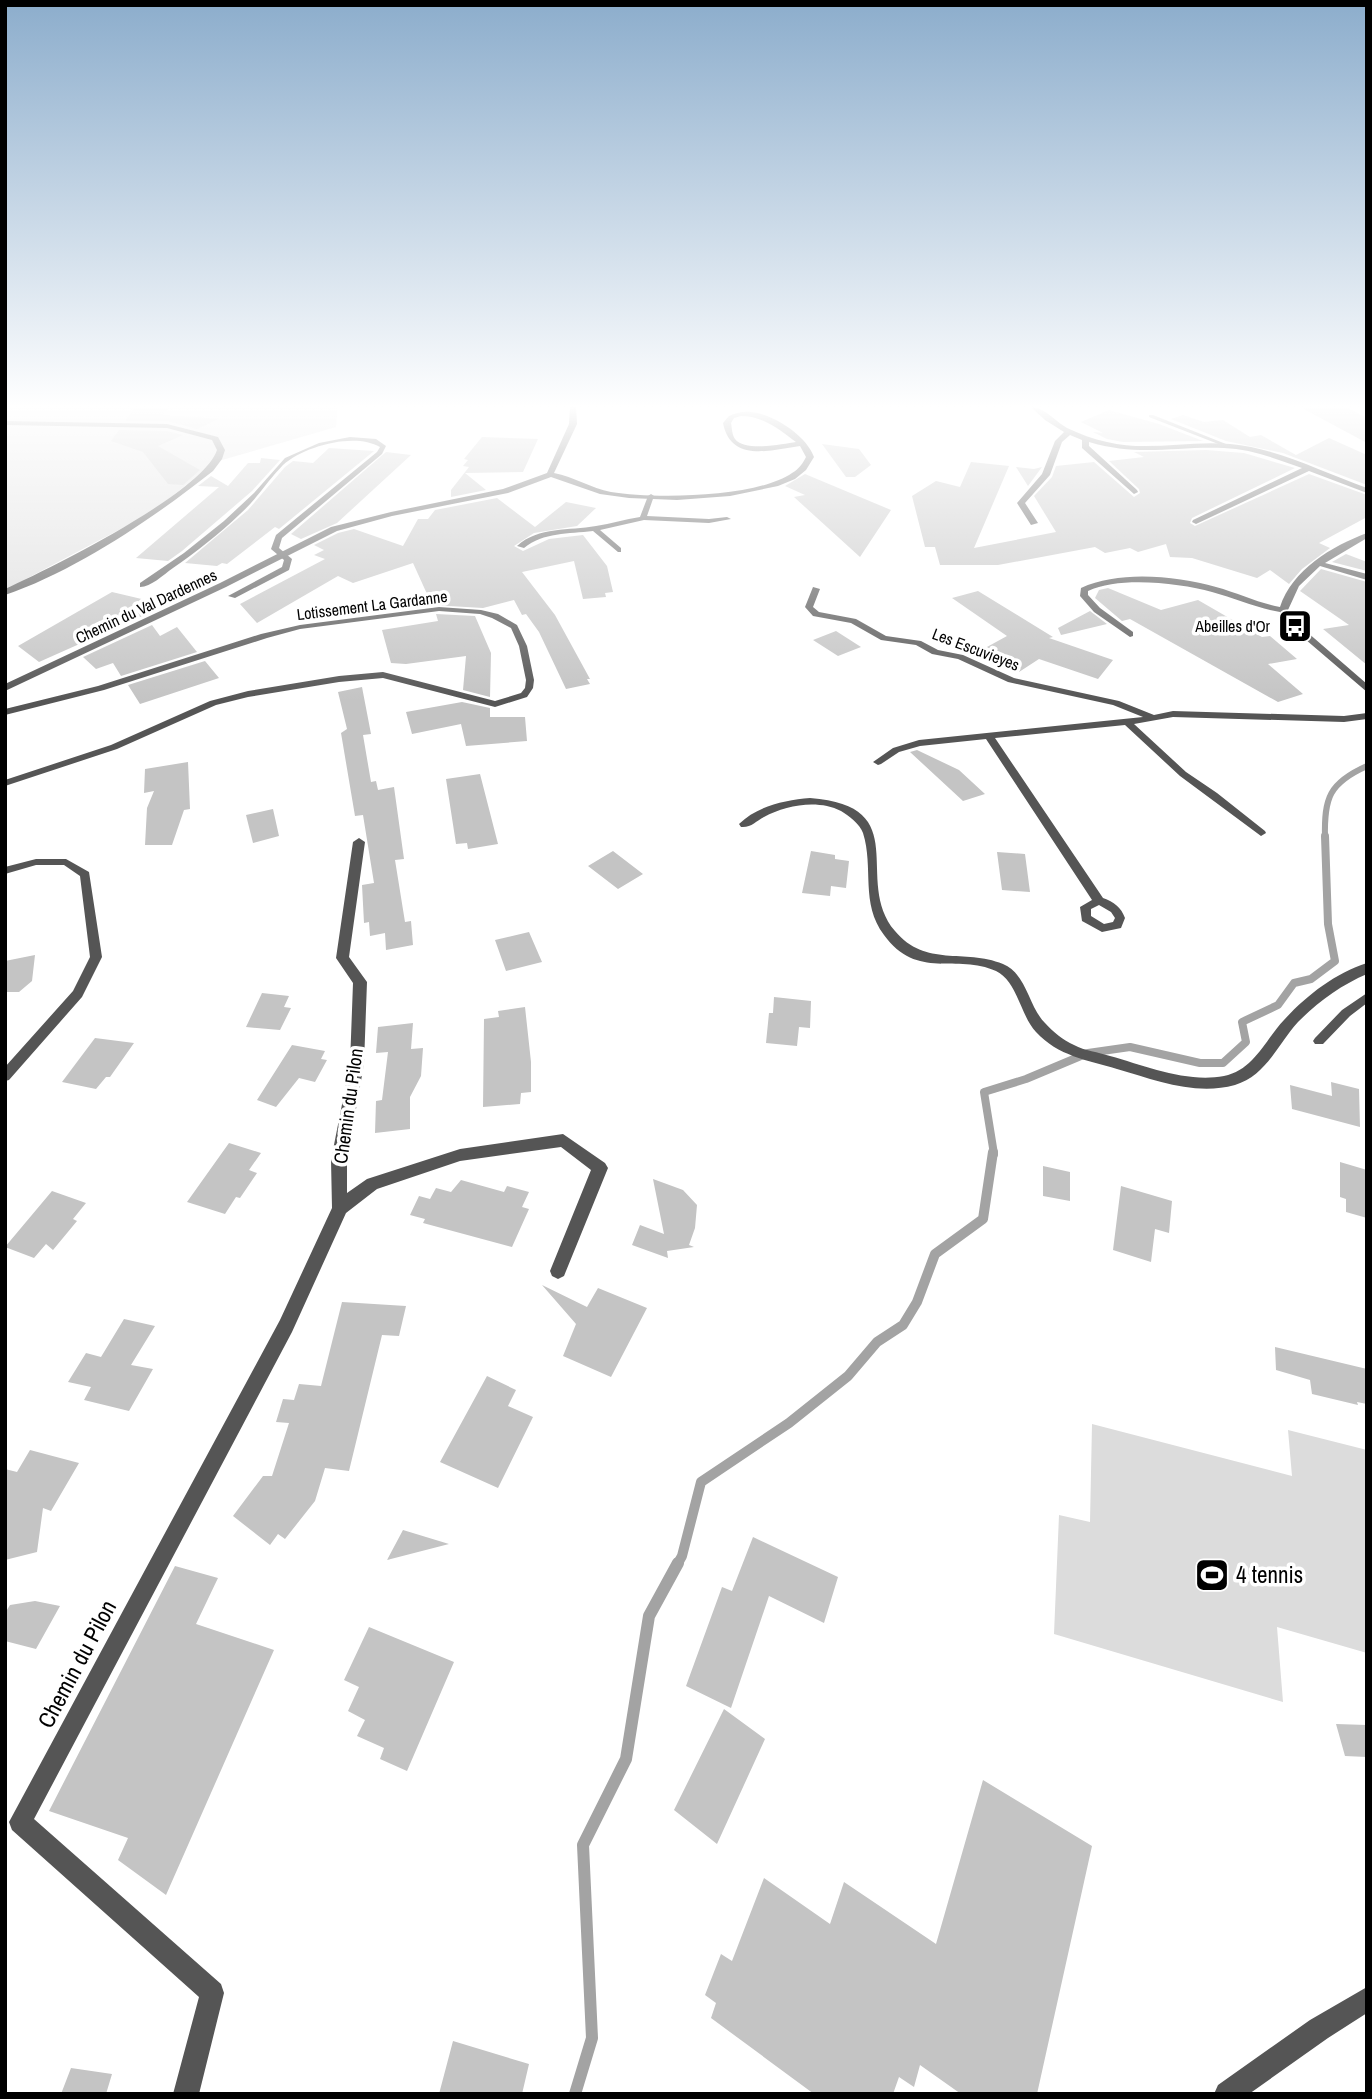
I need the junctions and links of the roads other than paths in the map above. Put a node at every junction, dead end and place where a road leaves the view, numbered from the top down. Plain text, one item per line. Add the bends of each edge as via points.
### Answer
1 (161, 505) edge
2 (246, 505) edge
3 (318, 505) edge
4 (439, 505) edge
5 (648, 505) edge
6 (1022, 505) edge
7 (1232, 505) edge
8 (643, 518) junction
9 (727, 519) dead end
10 (1196, 522) dead end
11 (1034, 523) dead end
12 (595, 529) junction
13 (1367, 536) edge
14 (521, 546) dead end
15 (618, 550) dead end
16 (283, 555) junction
17 (1317, 563) junction
18 (1367, 577) edge
19 (143, 585) dead end
20 (816, 590) dead end
21 (5, 592) edge
22 (232, 596) dead end
23 (1283, 610) junction
24 (1130, 634) dead end
25 (5, 688) edge
26 (1367, 689) edge
27 (5, 712) edge
28 (1367, 716) edge
29 (1154, 718) junction
30 (1127, 722) junction
31 (988, 735) junction
32 (878, 762) dead end
33 (5, 783) edge
34 (745, 824) dead end
35 (1261, 833) dead end
36 (359, 842) dead end
37 (5, 872) edge
38 (1099, 901) dead end
39 (1367, 968) edge
40 (1367, 997) edge
41 (1319, 1041) dead end
42 (5, 1076) edge
43 (340, 1208) junction
44 (558, 1270) dead end
45 (1367, 1999) edge
46 (186, 2094) edge
47 (1227, 2094) edge

1 - 21 street via 73,560
2 - 19 lane via 213,535
3 - 16 lane via 279,537 275,549
4 - 16 street, Chemin du Val Dardennes via 349,524
5 - 8 lane
6 - 11 street
7 - 10 street
8 - 9 lane
8 - 12 lane
12 - 14 lane via 538,536
12 - 15 lane
13 - 17 street
16 - 22 lane via 289,562 286,568
16 - 25 street, Chemin du Val Dardennes
17 - 18 street
17 - 23 street via 1296,586
20 - 29 lane, Les Escuvieyes via 809,607 816,614 853,621 884,638 960,657 1019,683 1116,703
23 - 24 street via 1193,586 1115,582 1084,590 1092,606
23 - 26 street via 1288,620
27 - 33 lane, Lotissement La Gardanne via 314,624 439,609 481,612 514,628 530,680 524,695 495,704 383,675 248,694 213,703 114,747
28 - 29 lane, Les Escuvieyes via 1179,713
29 - 30 lane, Les Escuvieyes
30 - 31 lane, Les Escuvieyes
30 - 35 lane via 1183,774
31 - 32 lane, Les Escuvieyes via 919,743
31 - 38 lane
34 - 39 street via 772,806 798,803 833,804 854,814 868,830 880,918 900,945 921,959 1001,968 1014,981 1037,1024 1075,1051 1195,1082 1234,1080 1248,1074 1293,1018 1329,989
36 - 43 street, Chemin du Pilon via 342,958 360,982 357,1064 339,1160
37 - 42 lane via 36,862 66,862 85,874 96,957 78,994
40 - 41 lane
43 - 44 street, Chemin du Pilon via 372,1184 460,1155 564,1140 600,1168
43 - 46 street, Chemin du Pilon via 286,1326 20,1822 212,1993
45 - 47 street

